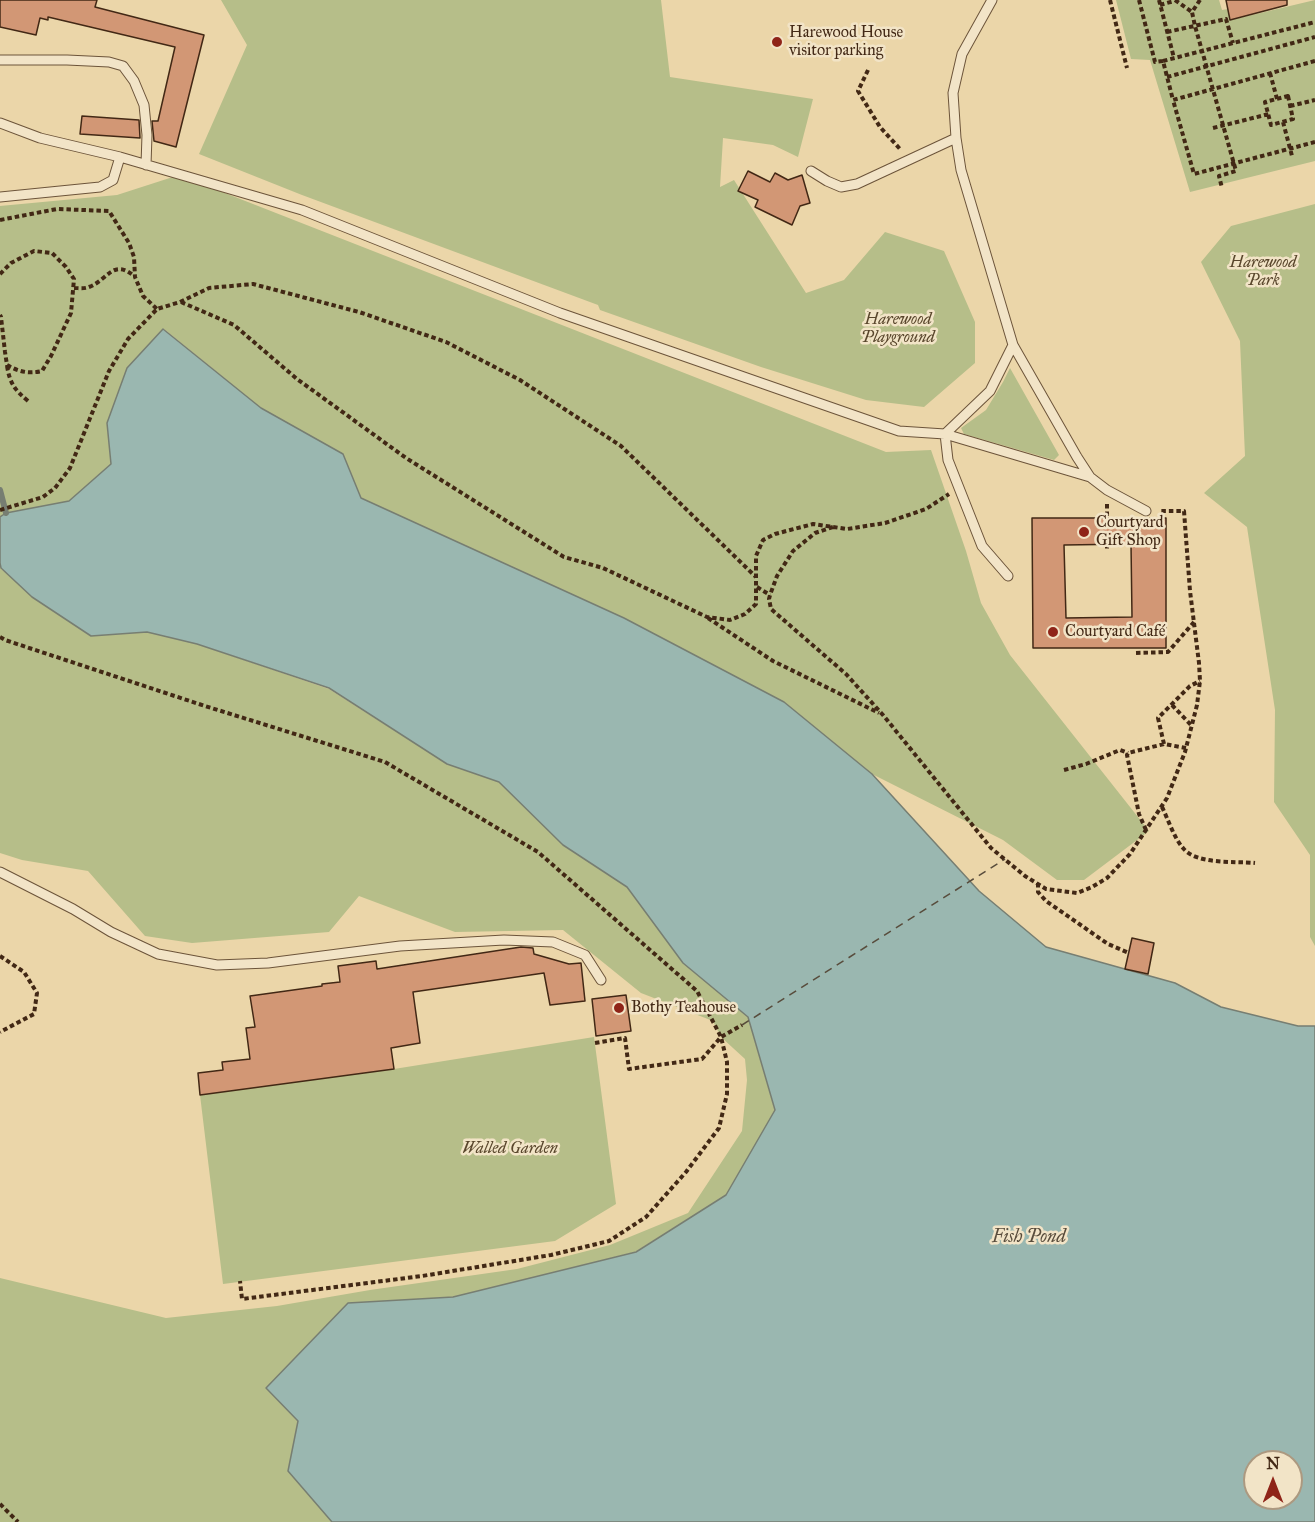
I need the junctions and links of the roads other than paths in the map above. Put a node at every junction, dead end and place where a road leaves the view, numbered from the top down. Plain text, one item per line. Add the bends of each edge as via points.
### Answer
1 (992, 0) edge
2 (0, 60) edge
3 (0, 123) edge
4 (956, 138) junction
5 (120, 157) junction
6 (146, 165) junction
7 (812, 171) dead end
8 (0, 196) edge
9 (1013, 345) junction
10 (945, 434) junction
11 (1090, 477) junction
12 (1146, 511) road end
13 (1008, 576) dead end
14 (0, 872) edge
15 (601, 980) dead end

1 - 4 lane via 962,54 953,93
2 - 6 lane via 99,61 123,66 144,105
3 - 5 lane via 40,138
4 - 7 lane via 857,184 841,186 827,182
4 - 9 lane via 961,170
5 - 6 lane
5 - 8 lane via 113,180 100,187
6 - 10 lane via 302,210 560,313 899,431
9 - 10 lane via 990,390
9 - 11 lane
10 - 11 lane
10 - 13 lane via 948,460 982,546
11 - 12 lane
14 - 15 lane via 158,954 205,963 268,963 423,945 543,941 585,955

